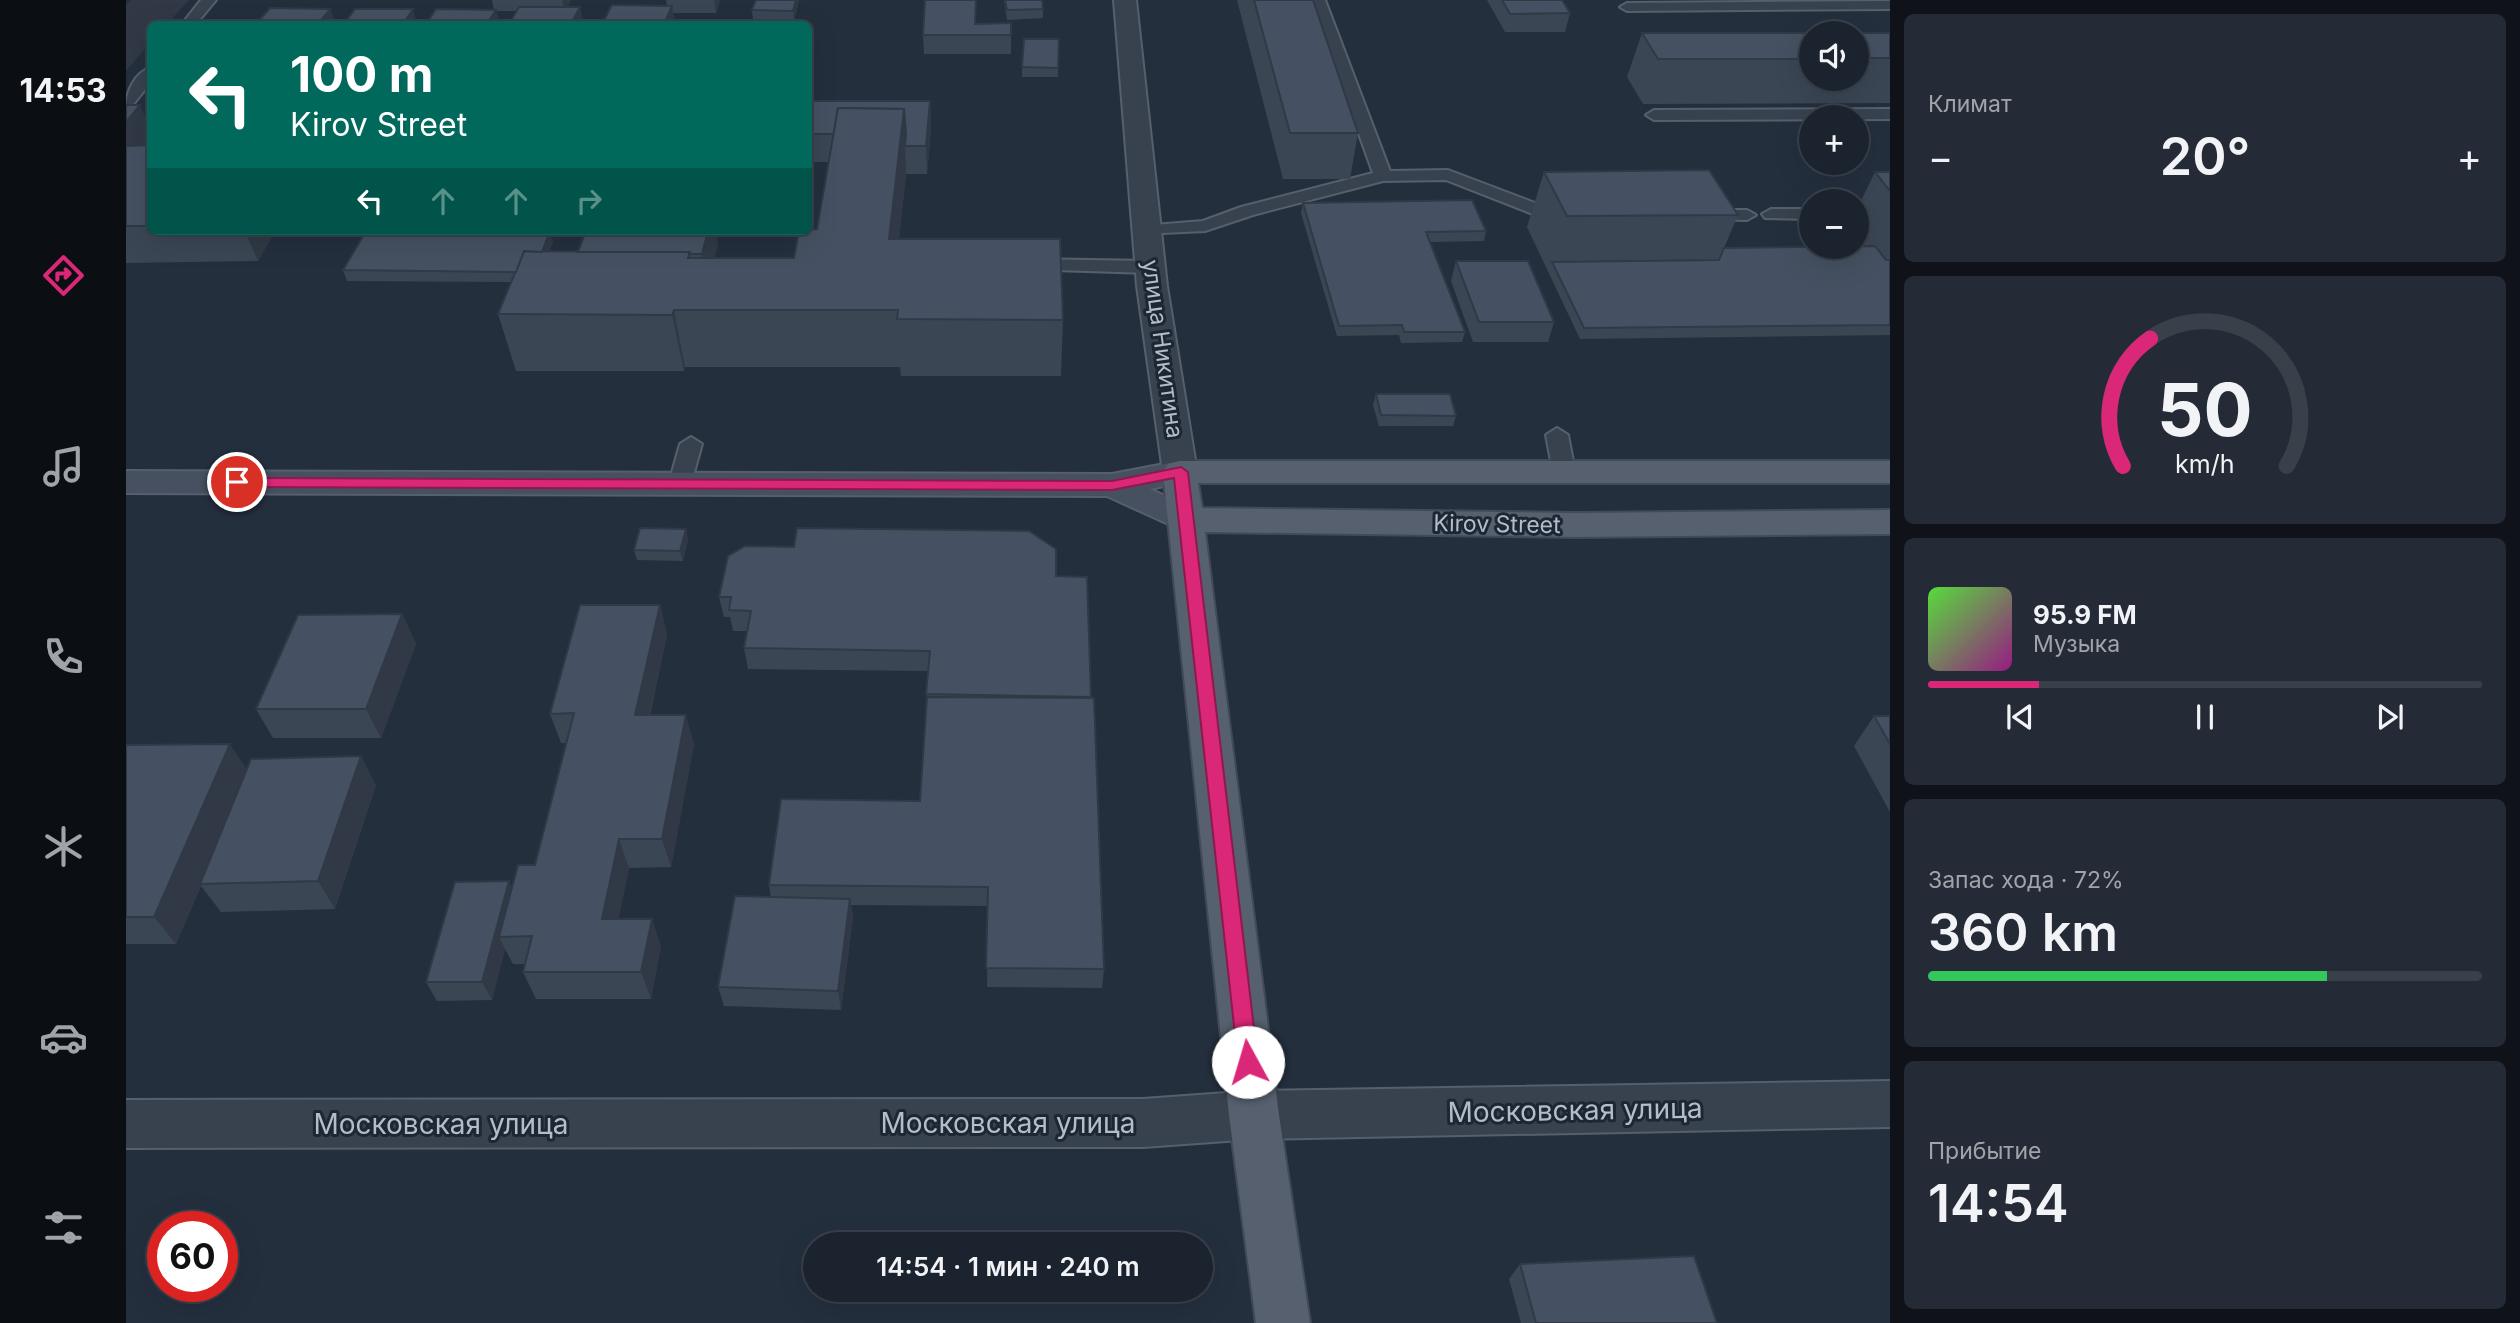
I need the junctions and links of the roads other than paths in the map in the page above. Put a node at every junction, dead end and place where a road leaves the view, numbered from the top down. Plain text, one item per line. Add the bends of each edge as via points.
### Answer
1 (209, 0) edge
2 (1125, 0) edge
3 (1318, 0) edge
4 (1890, 5) edge
5 (1627, 7) dead end
6 (192, 21) edge
7 (147, 77) edge
8 (126, 103) edge
9 (1890, 114) edge
10 (1654, 115) dead end
11 (1383, 176) junction
12 (1771, 214) dead end
13 (1799, 214) edge
14 (1692, 215) edge
15 (1748, 215) dead end
16 (1582, 216) edge
17 (1147, 230) junction
18 (1016, 265) edge
19 (1150, 267) junction
20 (1557, 435) dead end
21 (691, 444) dead end
22 (1181, 472) junction
23 (1564, 472) junction
24 (1890, 472) edge
25 (126, 482) edge
26 (680, 483) junction
27 (1112, 485) junction
28 (1186, 520) junction
29 (1890, 522) edge
30 (1890, 1104) edge
31 (1254, 1115) junction
32 (126, 1124) edge
33 (1283, 1323) edge

1 - 6 lane
2 - 17 street, улица Никитина
3 - 11 lane
4 - 5 lane
7 - 8 lane
9 - 10 lane
11 - 16 lane via 1448,175 1554,216
11 - 17 lane via 1205,226
12 - 13 lane
14 - 15 lane
17 - 19 street, улица Никитина
18 - 19 lane
19 - 22 street, улица Никитина
20 - 23 lane
21 - 26 lane
22 - 23 main road, Kirov Street
22 - 27 main road, Kirov Street
22 - 28 main road, улица Никитина
23 - 24 main road, Kirov Street
25 - 26 main road, Kirov Street
26 - 27 main road, Kirov Street
27 - 28 main road, Kirov Street
28 - 29 main road, Kirov Street via 1564,525
28 - 31 main road, улица Никитина
30 - 31 street, Московская улица
31 - 32 street, Московская улица via 1129,1124
31 - 33 main road, улица Никитина

